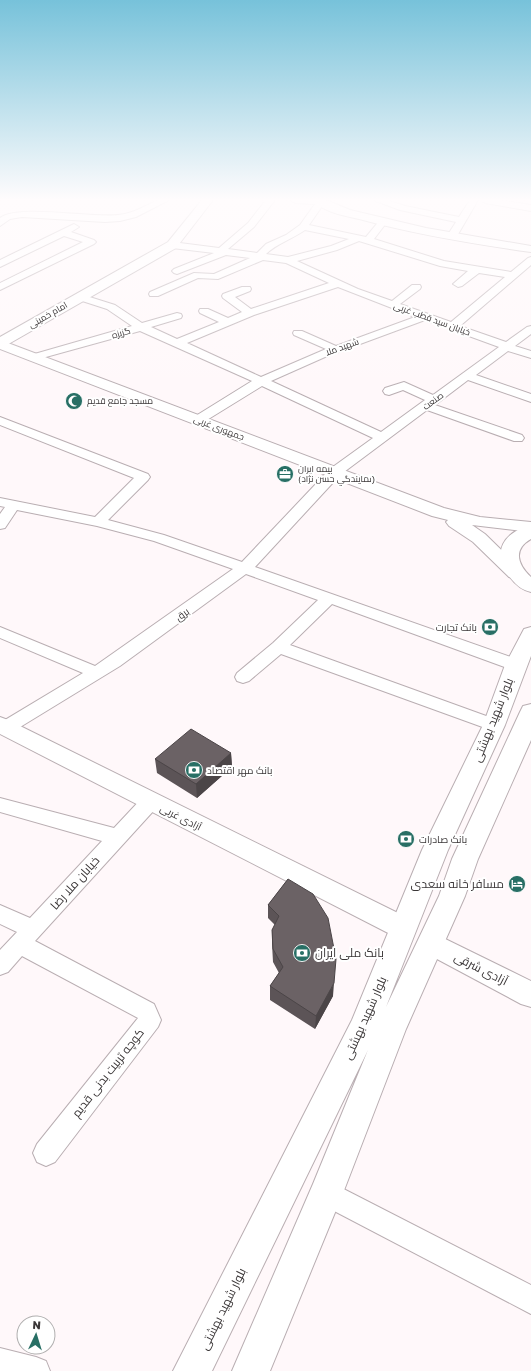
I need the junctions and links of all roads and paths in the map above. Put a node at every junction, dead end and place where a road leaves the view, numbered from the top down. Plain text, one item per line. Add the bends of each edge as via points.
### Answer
1 (44, 264) edge
2 (138, 264) edge
3 (195, 264) edge
4 (244, 264) edge
5 (296, 264) edge
6 (443, 264) edge
7 (526, 264) edge
8 (477, 269) junction
9 (177, 272) dead end
10 (513, 275) junction
11 (337, 284) junction
12 (458, 284) dead end
13 (0, 287) edge
14 (416, 287) dead end
15 (246, 289) dead end
16 (154, 294) dead end
17 (80, 297) junction
18 (393, 305) junction
19 (204, 311) dead end
20 (250, 313) junction
21 (177, 316) dead end
22 (424, 317) junction
23 (228, 322) junction
24 (141, 327) junction
25 (452, 327) junction
26 (531, 328) edge
27 (298, 333) dead end
28 (0, 343) edge
29 (178, 343) junction
30 (508, 346) junction
31 (334, 349) junction
32 (531, 355) edge
33 (35, 357) junction
34 (468, 376) junction
35 (261, 381) junction
36 (389, 391) dead end
37 (531, 398) edge
38 (430, 403) junction
39 (198, 420) junction
40 (0, 421) edge
41 (383, 438) junction
42 (518, 438) dead end
43 (335, 472) junction
44 (7, 504) edge
45 (438, 512) junction
46 (98, 522) junction
47 (0, 525) edge
48 (531, 527) edge
49 (531, 531) edge
50 (245, 568) junction
51 (516, 573) junction
52 (531, 586) edge
53 (329, 598) junction
54 (0, 632) edge
55 (531, 634) edge
56 (279, 647) junction
57 (516, 665) junction
58 (96, 673) junction
59 (244, 677) dead end
60 (494, 725) junction
61 (3, 726) edge
62 (528, 726) edge
63 (150, 802) junction
64 (0, 805) edge
65 (117, 838) junction
66 (0, 914) edge
67 (26, 936) junction
68 (417, 936) junction
69 (0, 965) edge
70 (531, 995) edge
71 (46, 1153) dead end
72 (326, 1193) junction
73 (531, 1300) edge
74 (0, 1362) edge
75 (36, 1371) edge
76 (192, 1371) edge
77 (251, 1371) edge

1 - 13 street
2 - 17 main road, امام خمینی
3 - 9 street
4 - 16 street via 215,277 197,274
5 - 11 street, خیابان سید قطب غربی
6 - 8 street
7 - 10 street
8 - 10 street
8 - 12 street
10 - 25 street
11 - 18 street, خیابان سید قطب غربی
11 - 20 street
14 - 18 street
15 - 20 street via 227,296
17 - 24 street, گزیزه via 111,308
17 - 28 main road, امام خمینی
18 - 22 street, خیابان سید قطب غربی
19 - 23 street
20 - 23 street
21 - 24 street
22 - 25 street, خیابان سید قطب غربی
22 - 31 street, شهید ملا
23 - 29 street
24 - 29 street
24 - 33 street, گزیزه
25 - 30 street, خیابان سید قطب غربی
26 - 30 street, صنعت
27 - 31 street
28 - 33 street, جمهوری غربی
29 - 35 street
30 - 32 street, خیابان سید قطب غربی
30 - 34 street, صنعت
31 - 35 street, شهید ملا
33 - 39 street, جمهوری غربی
34 - 37 street
34 - 38 street, صنعت
35 - 39 street, شهید ملا
35 - 41 street
36 - 38 street via 404,386
38 - 41 street, صنعت
38 - 42 street
39 - 43 street, جمهوری غربی
40 - 46 street via 143,477
41 - 43 street, صنعت
43 - 45 street, جمهوری غربی
43 - 50 street, برق
44 - 46 street
44 - 47 street
45 - 48 street via 480,522
45 - 51 street via 479,538
46 - 50 street via 159,538
49 - 51 main road via 513,544 510,563
50 - 53 street
50 - 58 street, برق
51 - 52 main road
53 - 56 street
53 - 57 street
54 - 58 street
55 - 57 main road, بلوار شهید بهشتی
56 - 59 street
56 - 60 street
57 - 60 main road, بلوار شهید بهشتی
58 - 61 street, برق
60 - 68 main road, بلوار شهید بهشتی via 435,850
61 - 63 street, آزادی غربی
62 - 68 main road, بلوار شهید بهشتی via 465,859 457,884
63 - 65 street, خیابان ملا رضا
63 - 68 street, آزادی غربی
64 - 65 street
65 - 67 street, خیابان ملا رضا
66 - 67 street
67 - 69 street, خیابان ملا رضا
67 - 71 street, کوچه تربیت بدنی قدیم via 146,1011 150,1020
68 - 70 street, آزادی شرقی
68 - 72 main road, بلوار شهید بهشتی via 391,1029
68 - 76 main road, بلوار شهید بهشتی via 364,1026
72 - 73 street
72 - 77 main road, بلوار شهید بهشتی
74 - 75 street

